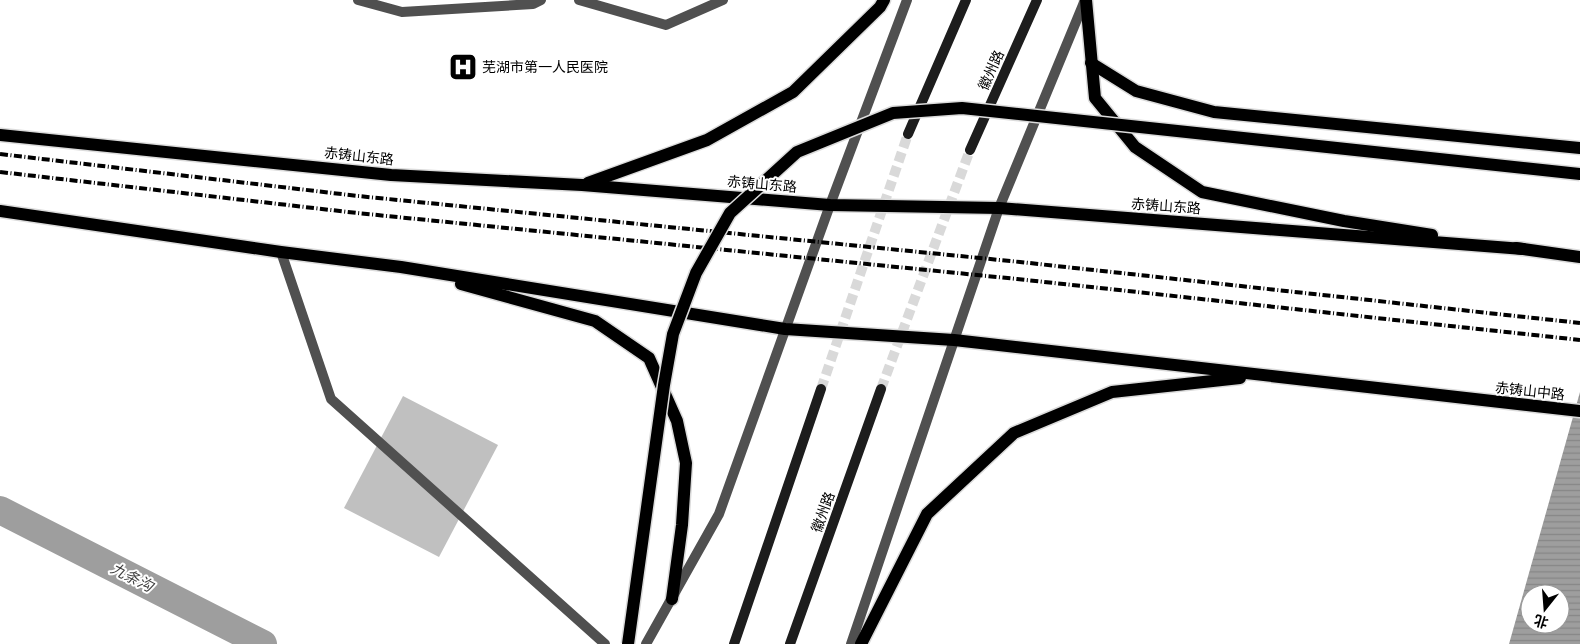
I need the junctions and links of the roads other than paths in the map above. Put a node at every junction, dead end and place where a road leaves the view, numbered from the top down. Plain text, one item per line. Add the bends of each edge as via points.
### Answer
1 (358, 0) edge
2 (541, 0) edge
3 (578, 0) edge
4 (723, 0) edge
5 (884, 0) edge
6 (907, 0) edge
7 (966, 0) edge
8 (1037, 0) edge
9 (1085, 0) edge
10 (1092, 64) junction
11 (908, 134) tunnel mouth
12 (0, 135) edge
13 (1578, 148) edge
14 (970, 150) tunnel mouth
15 (1580, 174) edge
16 (582, 185) junction
17 (830, 205) junction
18 (999, 208) junction
19 (0, 211) edge
20 (1523, 249) junction
21 (281, 252) junction
22 (1580, 258) edge
23 (401, 267) junction
24 (786, 329) junction
25 (954, 340) junction
26 (1263, 376) junction
27 (821, 389) tunnel mouth
28 (881, 389) tunnel mouth
29 (1580, 411) edge
30 (672, 599) junction
31 (605, 644) edge
32 (628, 644) edge
33 (646, 644) edge
34 (734, 644) edge
35 (790, 644) edge
36 (851, 644) edge
37 (861, 644) edge

1 - 2 street via 402,12 533,4
3 - 4 street via 666,25
5 - 16 main road via 793,92 707,140
6 - 17 street
7 - 11 main road
8 - 14 main road, 徽州路
9 - 10 main road
9 - 18 street
10 - 13 main road via 1136,91 1214,112
10 - 20 main road via 1094,98 1135,147 1202,192 1344,221
12 - 16 main road, 赤铸山东路 via 391,175
15 - 32 main road, bridge via 962,108 893,112 796,152 730,213 696,273 673,334
16 - 17 main road, 赤铸山东路
17 - 18 main road, 赤铸山东路
17 - 24 street
18 - 20 main road, 赤铸山东路
18 - 25 street
19 - 21 main road
20 - 22 main road
21 - 23 main road
21 - 31 street via 330,399
23 - 24 main road
23 - 30 main road via 595,321 649,358 677,421 686,463
24 - 25 main road
24 - 30 street via 719,514
25 - 26 main road
25 - 36 street
26 - 29 main road, 赤铸山中路
26 - 37 main road via 1112,392 1014,433 927,514
27 - 34 main road
28 - 35 main road, 徽州路
30 - 33 street

